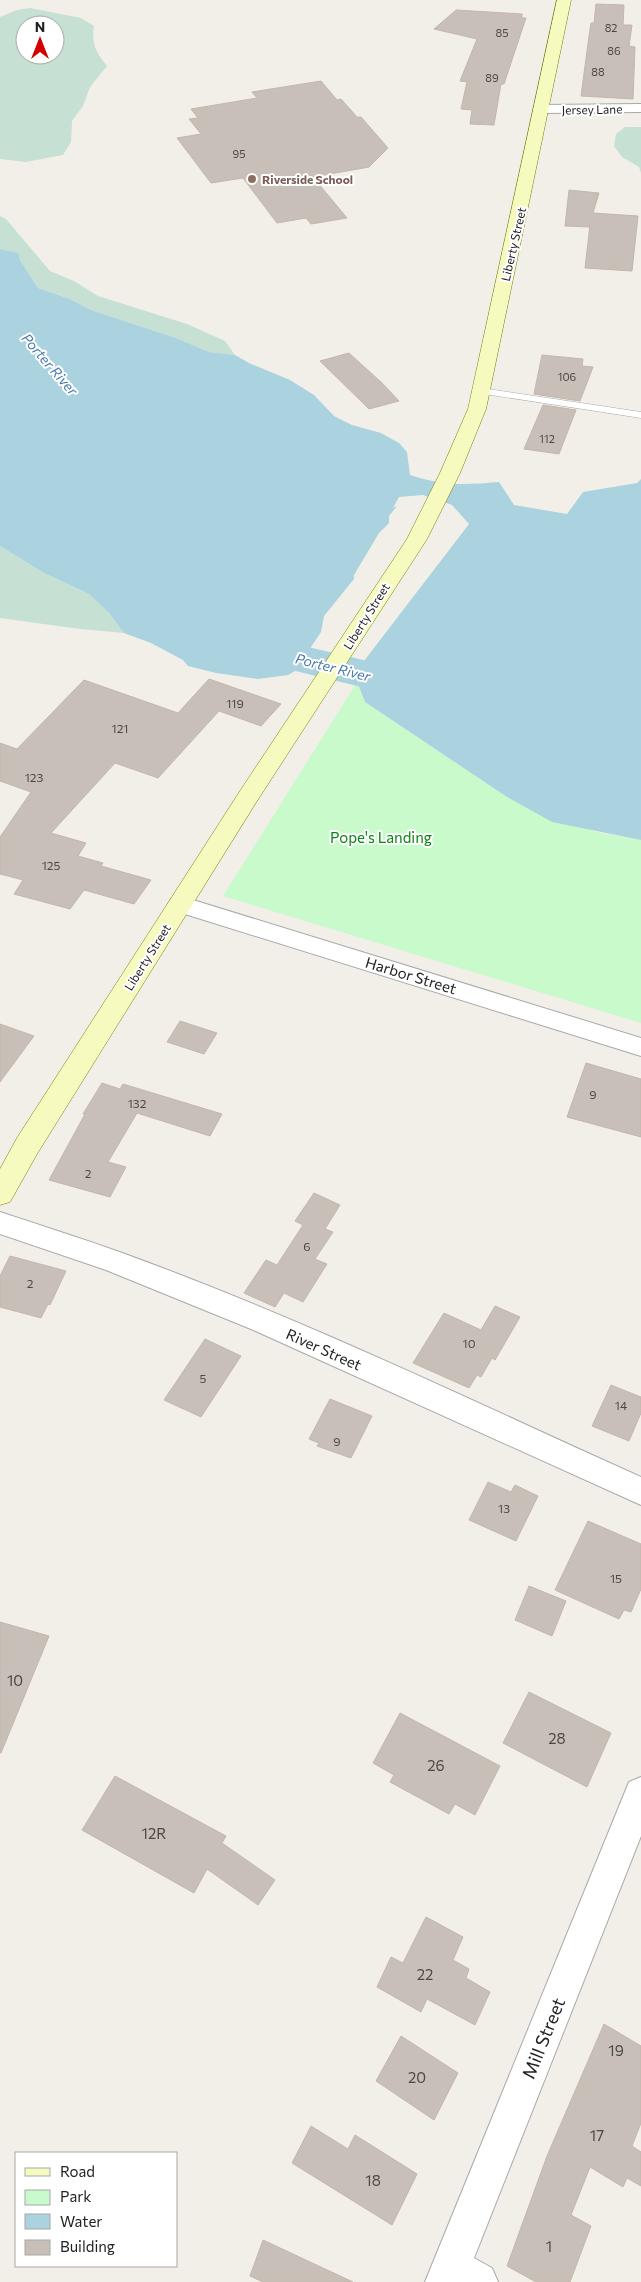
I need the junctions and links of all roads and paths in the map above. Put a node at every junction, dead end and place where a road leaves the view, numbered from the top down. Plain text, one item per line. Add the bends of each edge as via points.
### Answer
1 (564, 0) edge
2 (641, 108) edge
3 (542, 109) junction
4 (481, 391) junction
5 (641, 415) edge
6 (180, 904) junction
7 (641, 1047) edge
8 (0, 1194) edge
9 (0, 1223) edge
10 (641, 1491) edge
11 (641, 1794) edge
12 (458, 2277) edge

1 - 3 street, Liberty Street
2 - 3 street, Jersey Lane
3 - 4 street, Liberty Street
4 - 5 lane
4 - 6 street, Liberty Street via 477,409 450,473 417,539
6 - 7 street, Harbor Street
6 - 8 street, Liberty Street
9 - 10 street, River Street via 131,1268 225,1306
11 - 12 street, Mill Street

